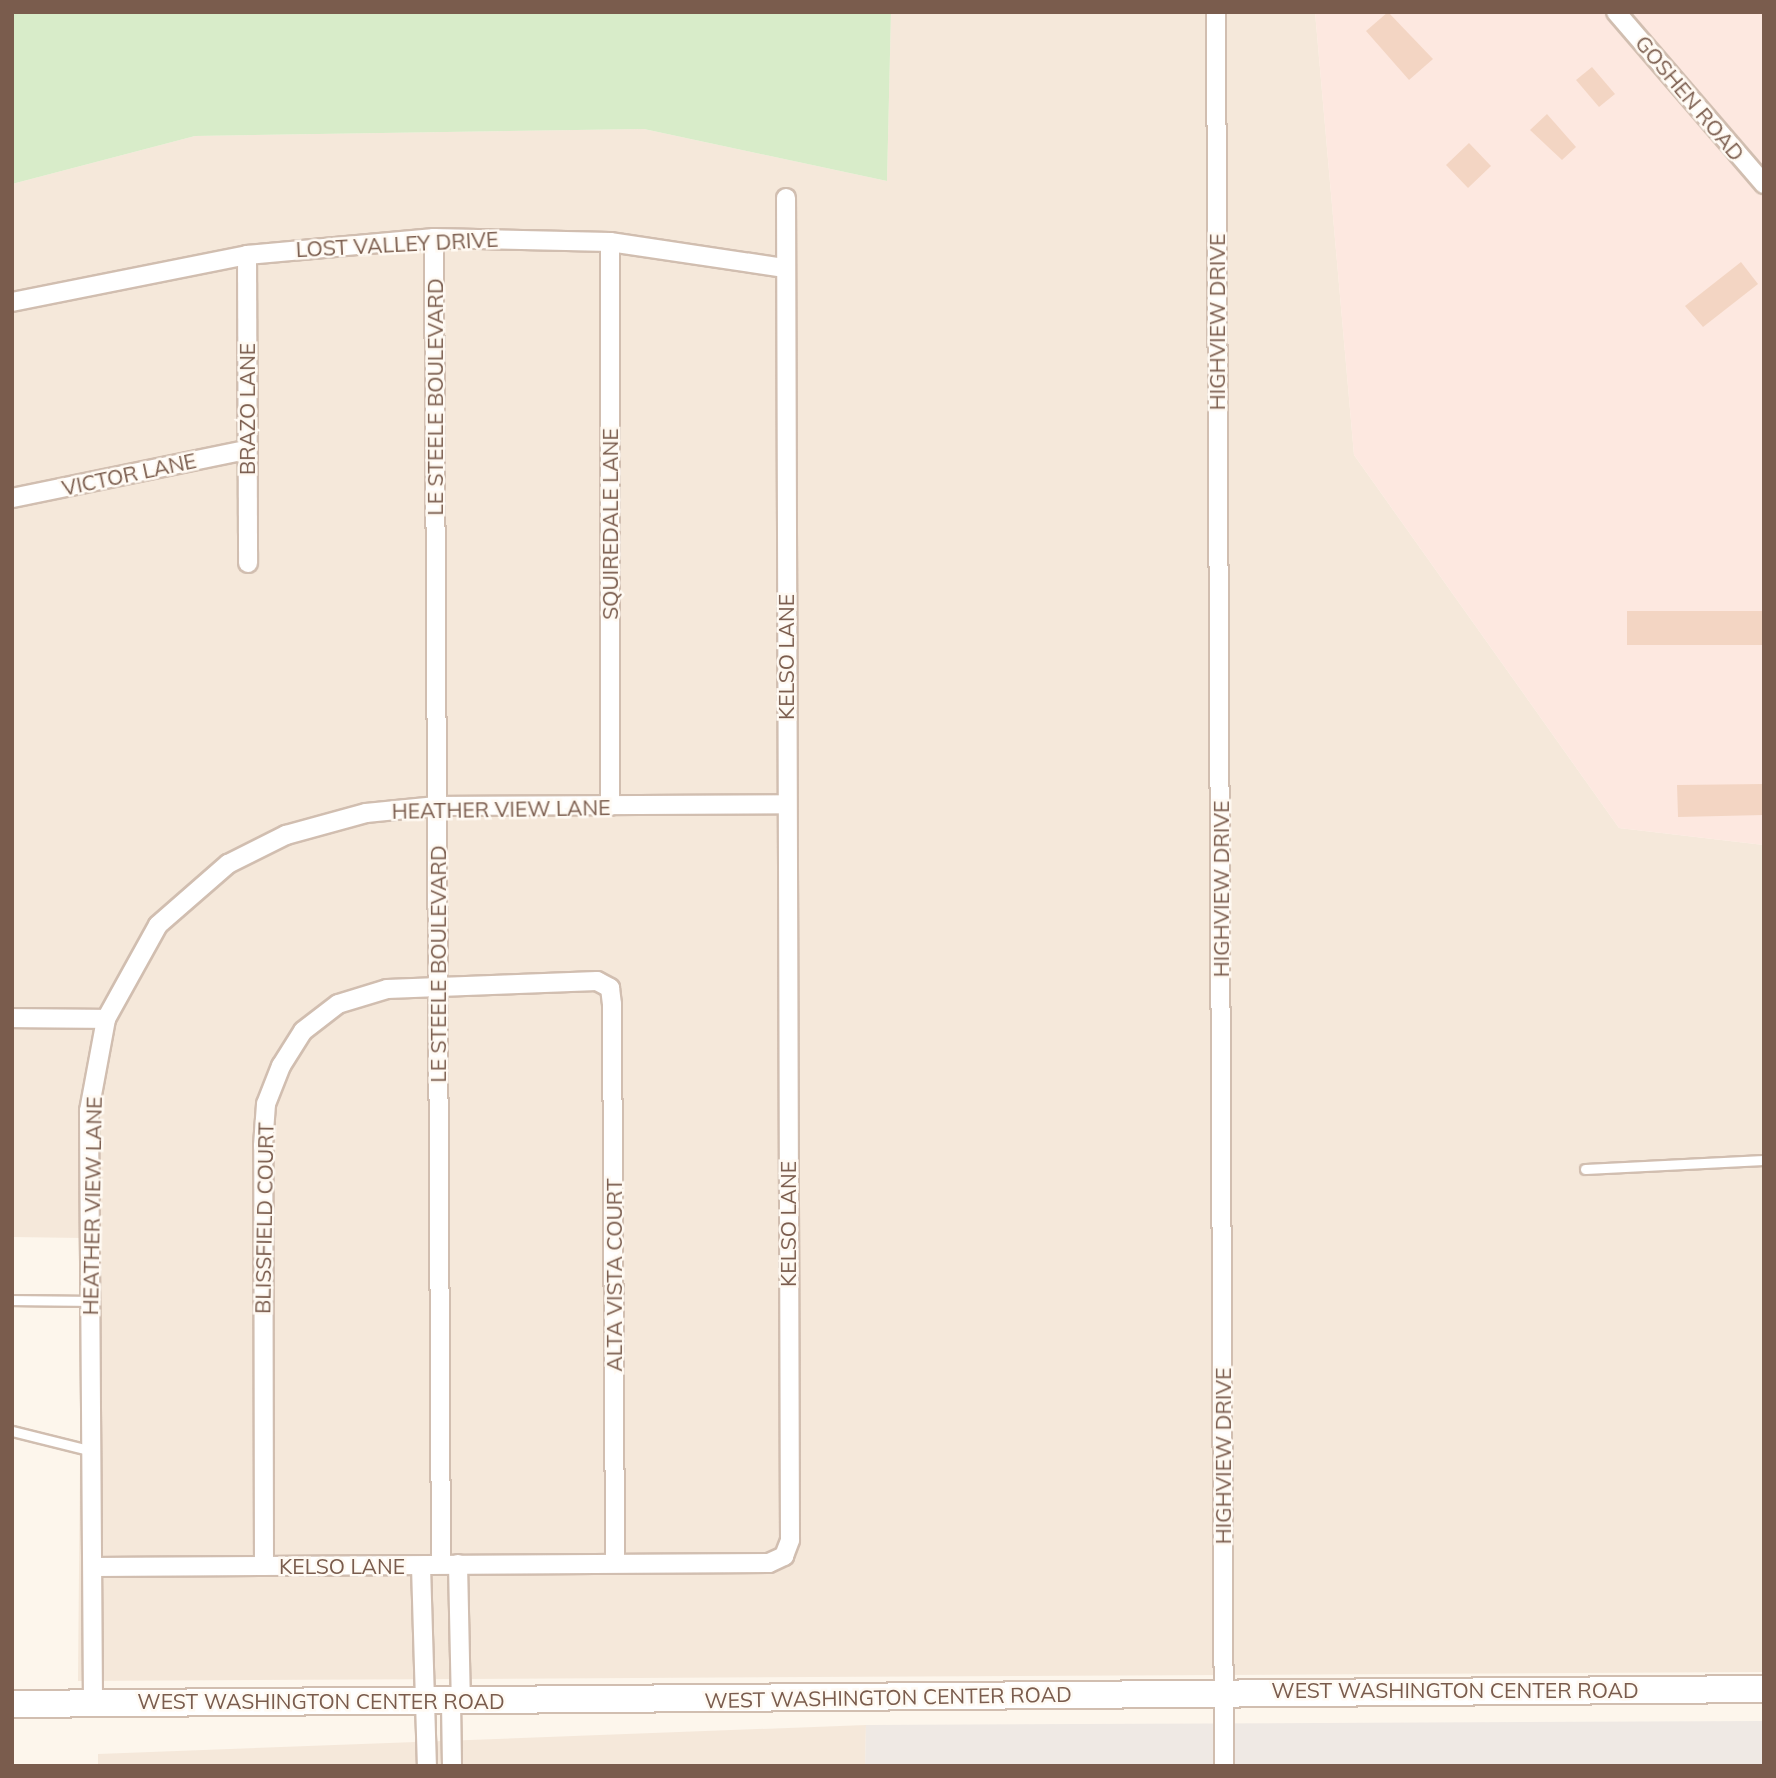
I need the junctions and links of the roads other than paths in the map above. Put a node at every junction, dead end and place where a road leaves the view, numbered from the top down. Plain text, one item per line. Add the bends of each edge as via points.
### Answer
1 (1216, 12) edge
2 (1616, 12) edge
3 (1764, 184) edge
4 (786, 198) dead end
5 (434, 239) junction
6 (610, 242) junction
7 (247, 255) junction
8 (785, 268) junction
9 (12, 302) edge
10 (246, 450) junction
11 (12, 498) edge
12 (248, 563) dead end
13 (786, 804) junction
14 (438, 806) junction
15 (610, 806) junction
16 (438, 984) junction
17 (610, 988) joint
18 (12, 1018) edge
19 (106, 1019) junction
20 (1764, 1160) edge
21 (1585, 1170) dead end
22 (12, 1300) edge
23 (91, 1301) junction
24 (12, 1431) edge
25 (92, 1451) junction
26 (615, 1563) junction
27 (449, 1564) junction
28 (264, 1566) junction
29 (421, 1566) junction
30 (93, 1567) junction
31 (1764, 1689) edge
32 (1224, 1691) junction
33 (93, 1702) junction
34 (423, 1702) junction
35 (456, 1702) junction
36 (12, 1704) edge
37 (427, 1766) edge
38 (452, 1766) edge
39 (1224, 1766) edge

1 - 32 street, HIGHVIEW DRIVE
2 - 3 street, GOSHEN ROAD
4 - 8 street, KELSO LANE
5 - 6 street, LOST VALLEY DRIVE
5 - 7 street, LOST VALLEY DRIVE
5 - 14 street, LE STEELE BOULEVARD
6 - 8 street, LOST VALLEY DRIVE
6 - 15 street, SQUIREDALE LANE
7 - 9 street, LOST VALLEY DRIVE
7 - 10 street, BRAZO LANE
8 - 13 street, KELSO LANE
10 - 11 street, VICTOR LANE
10 - 12 street, BRAZO LANE
13 - 15 street, HEATHER VIEW LANE
13 - 26 street, KELSO LANE via 790,1540 785,1556 769,1563
14 - 15 street, HEATHER VIEW LANE
14 - 16 street, LE STEELE BOULEVARD
14 - 19 street, HEATHER VIEW LANE via 352,817 286,835 228,864 158,925
16 - 17 street, BLISSFIELD COURT via 597,981
16 - 27 street, LE STEELE BOULEVARD
16 - 28 street, BLISSFIELD COURT via 387,989 338,1004 303,1031 281,1066 266,1104
17 - 26 street, ALTA VISTA COURT
18 - 19 street
19 - 23 street, HEATHER VIEW LANE via 89,1111
20 - 21 lane
22 - 23 lane
23 - 25 street, HEATHER VIEW LANE
24 - 25 lane
25 - 30 street, HEATHER VIEW LANE
26 - 27 street, KELSO LANE
27 - 29 street, KELSO LANE
27 - 35 street, LE STEELE BOULEVARD
28 - 29 street, KELSO LANE
28 - 30 street, KELSO LANE
29 - 34 street
30 - 33 street, HEATHER VIEW LANE
31 - 32 main road, WEST WASHINGTON CENTER ROAD
32 - 35 main road, WEST WASHINGTON CENTER ROAD
32 - 39 street, HIGHVIEW DRIVE
33 - 34 main road, WEST WASHINGTON CENTER ROAD
33 - 36 main road, WEST WASHINGTON CENTER ROAD
34 - 35 main road, WEST WASHINGTON CENTER ROAD
34 - 37 street
35 - 38 street, LE STEELE BOULEVARD

